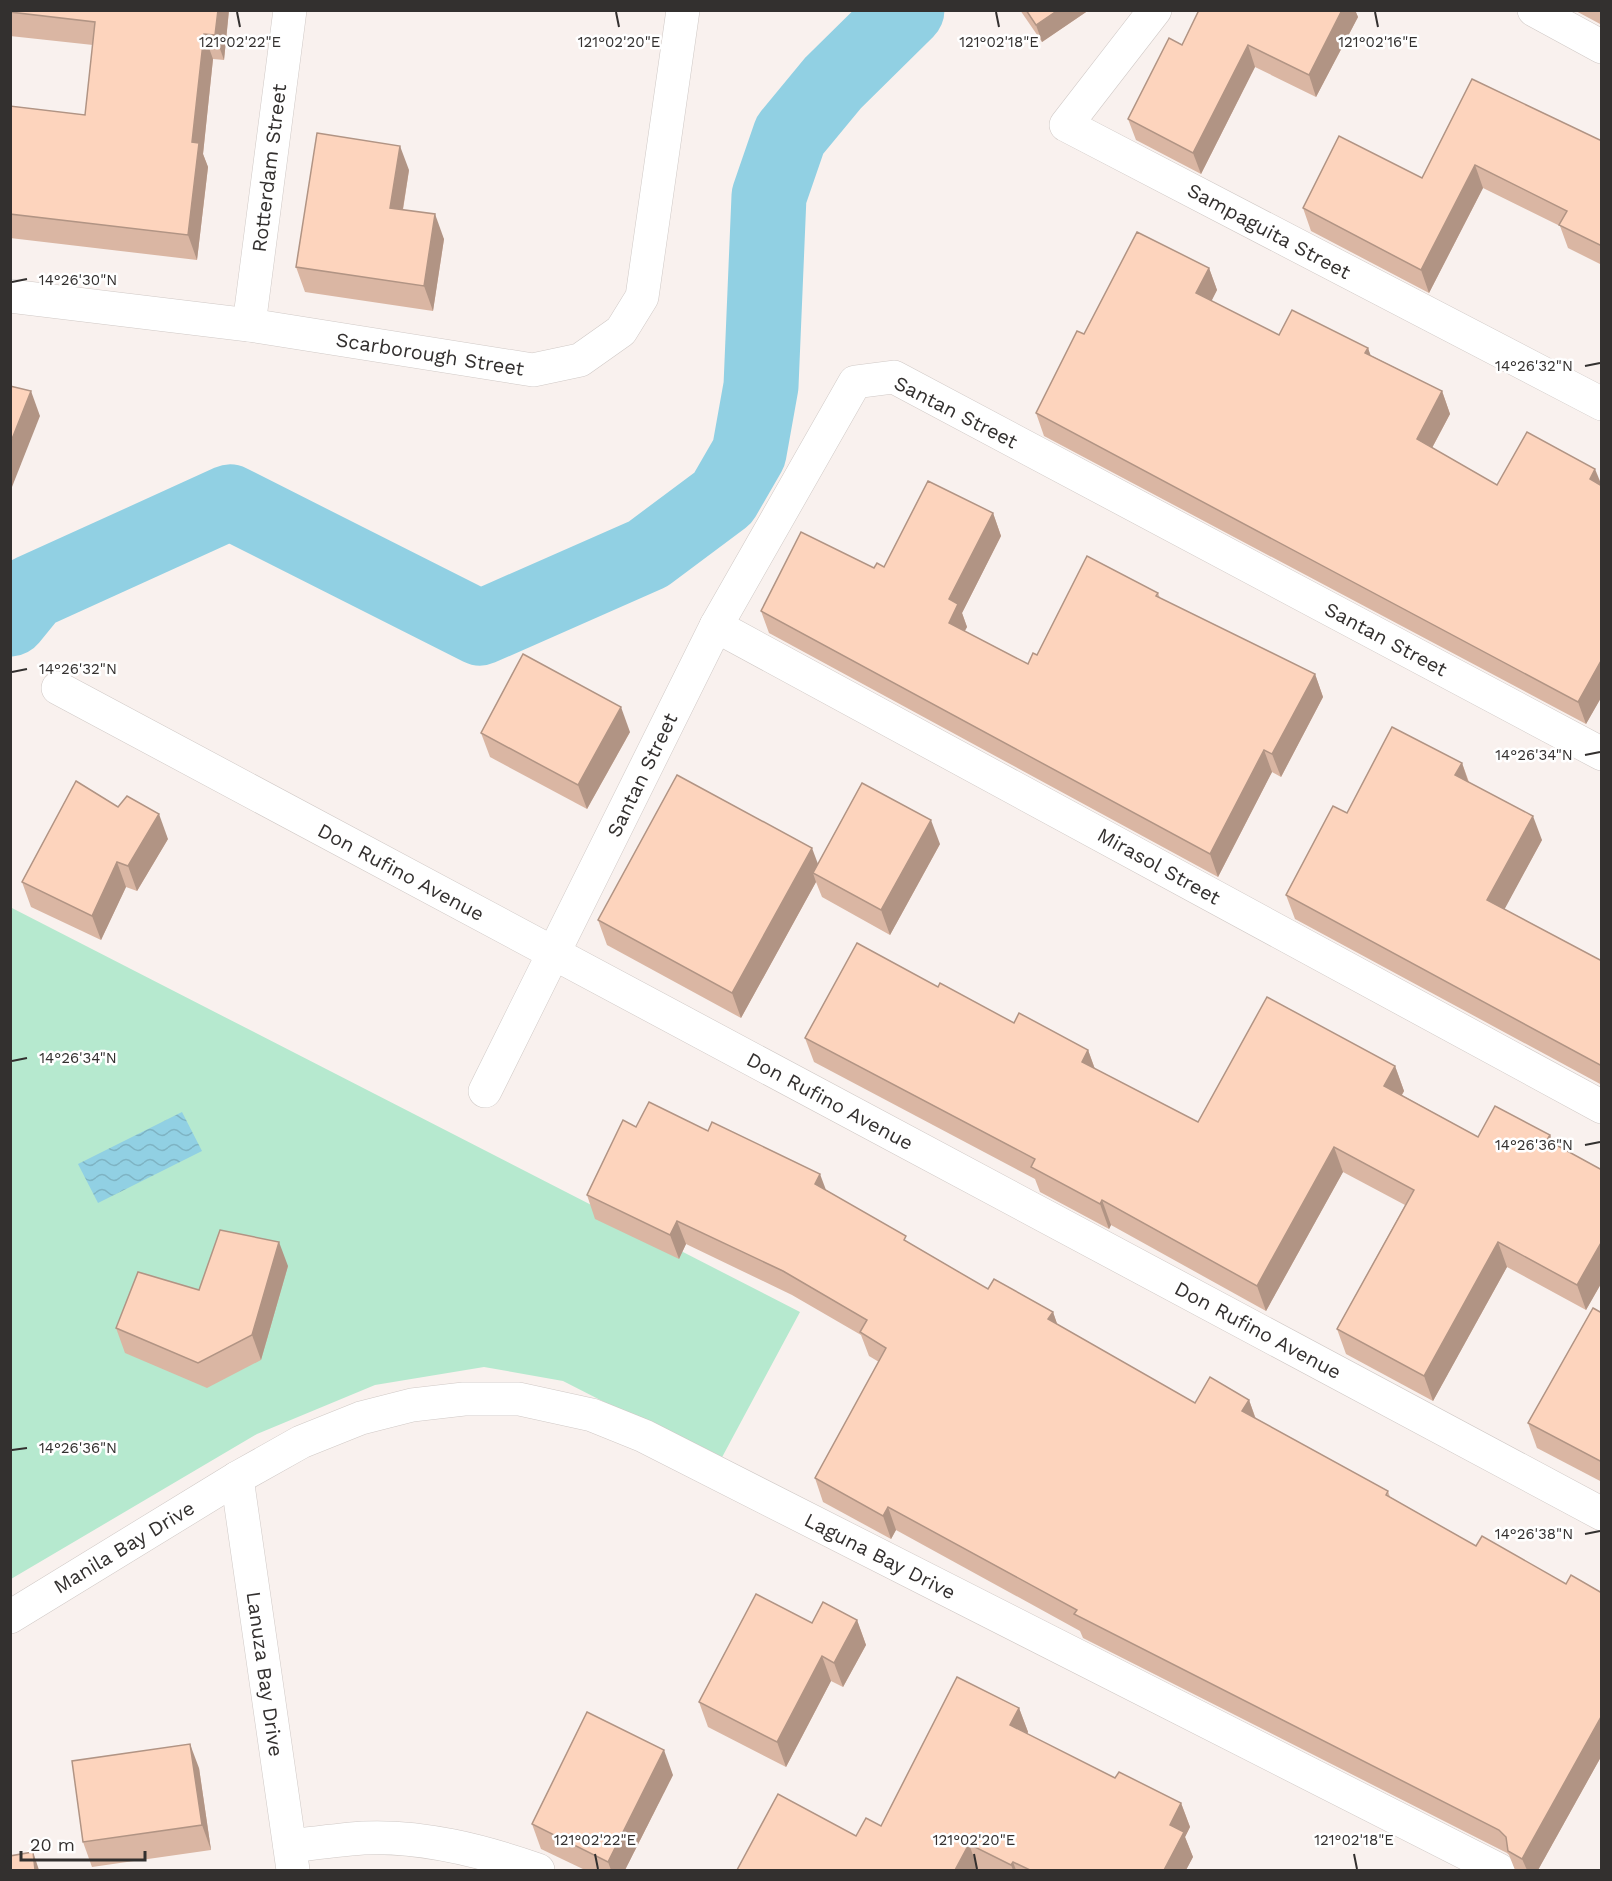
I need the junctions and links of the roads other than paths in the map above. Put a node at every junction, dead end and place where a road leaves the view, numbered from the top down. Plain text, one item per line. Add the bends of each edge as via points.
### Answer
1 (290, 10) edge
2 (683, 10) edge
3 (1155, 10) edge
4 (1534, 10) edge
5 (1602, 47) edge
6 (10, 296) edge
7 (249, 326) junction
8 (1602, 404) edge
9 (716, 626) junction
10 (58, 688) dead end
11 (1602, 754) edge
12 (553, 953) junction
13 (485, 1091) dead end
14 (1602, 1107) edge
15 (237, 1478) junction
16 (1602, 1514) edge
17 (10, 1617) edge
18 (292, 1858) edge
19 (538, 1870) edge
20 (1499, 1870) edge

1 - 7 street, Rotterdam Street
2 - 7 street, Scarborough Street via 642,297 621,331 580,360 533,370
3 - 8 street, Sampaguita Street via 1066,125
4 - 5 street
6 - 7 street, Scarborough Street
9 - 11 street, Santan Street via 855,382 894,377
9 - 12 street, Santan Street
9 - 14 street, Mirasol Street
10 - 12 street, Don Rufino Avenue
12 - 13 street, Santan Street
12 - 16 street, Don Rufino Avenue
15 - 17 street, Manila Bay Drive
15 - 18 street, Lanuza Bay Drive
15 - 20 street, Laguna Bay Drive via 301,1442 362,1418 412,1405 464,1399 519,1399 592,1414 644,1436
18 - 19 street via 365,1838 434,1842

